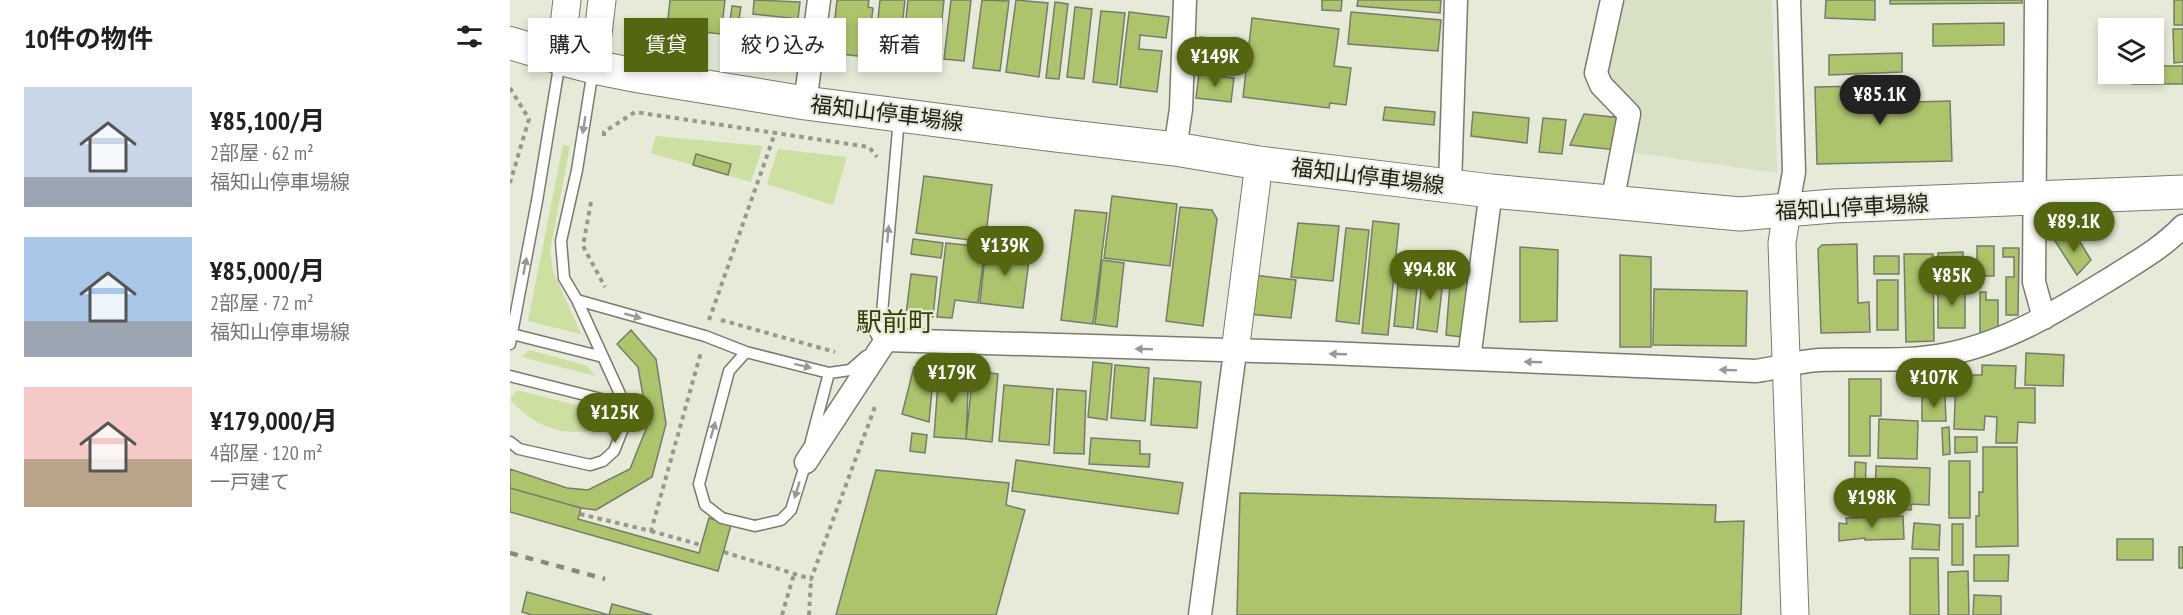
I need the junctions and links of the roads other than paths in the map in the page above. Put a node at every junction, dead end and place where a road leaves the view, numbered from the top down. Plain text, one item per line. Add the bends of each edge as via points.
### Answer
1 (567, 0) edge
2 (602, 0) edge
3 (819, 0) edge
4 (1185, 0) edge
5 (1456, 0) edge
6 (1612, 0) edge
7 (1789, 0) edge
8 (2036, 0) edge
9 (565, 18) edge
10 (600, 18) edge
11 (510, 43) edge
12 (528, 48) edge
13 (612, 70) edge
14 (558, 72) edge
15 (593, 72) edge
16 (805, 103) junction
17 (899, 114) junction
18 (1175, 149) junction
19 (1259, 163) junction
20 (1450, 186) junction
21 (1491, 191) junction
22 (2183, 192) edge
23 (2036, 199) junction
24 (1612, 203) junction
25 (1786, 210) junction
26 (2183, 226) edge
27 (577, 300) junction
28 (2044, 318) junction
29 (883, 335) junction
30 (511, 339) edge
31 (746, 352) junction
32 (1235, 352) junction
33 (603, 357) junction
34 (1469, 359) junction
35 (1786, 367) junction
36 (829, 373) junction
37 (510, 376) edge
38 (625, 405) junction
39 (510, 442) edge
40 (806, 462) junction
41 (1200, 615) edge
42 (1795, 615) edge

1 - 9 street
2 - 10 street
3 - 16 street
4 - 18 street via 1181,109
5 - 20 street
6 - 24 street via 1596,73 1601,85 1629,114
7 - 25 street via 1794,172
8 - 23 street
11 - 12 main road
13 - 16 main road, 福知山停車場線
30 -> 14 lane
15 -> 27 lane via 578,170 561,241 564,278
16 - 17 main road, 福知山停車場線
17 - 18 main road, 福知山停車場線
29 -> 17 lane
18 - 19 main road, 福知山停車場線
19 - 20 main road, 福知山停車場線
19 - 32 street
20 - 21 main road, 福知山停車場線
21 - 24 main road, 福知山停車場線
21 - 34 street
22 - 23 main road, 福知山停車場線
23 - 25 main road, 福知山停車場線
23 - 28 street via 2034,282
24 - 25 main road, 福知山停車場線 via 1740,214
25 - 35 street via 1782,243
26 - 28 street via 2167,243
27 -> 31 lane via 705,336
27 - 33 lane
28 - 35 street via 1994,342 1947,355 1819,360
32 -> 29 street
29 - 36 lane via 850,370
29 - 40 street
30 - 33 lane
31 -> 36 lane
40 -> 31 lane via 791,510 781,520 755,526 722,518 705,505 699,484 701,474 729,371
34 -> 32 street
32 - 41 street
33 - 38 lane
35 -> 34 street via 1756,371
35 - 42 street
36 - 40 lane
37 - 38 lane
38 - 39 lane via 621,434 614,451 603,461 590,465 519,449

